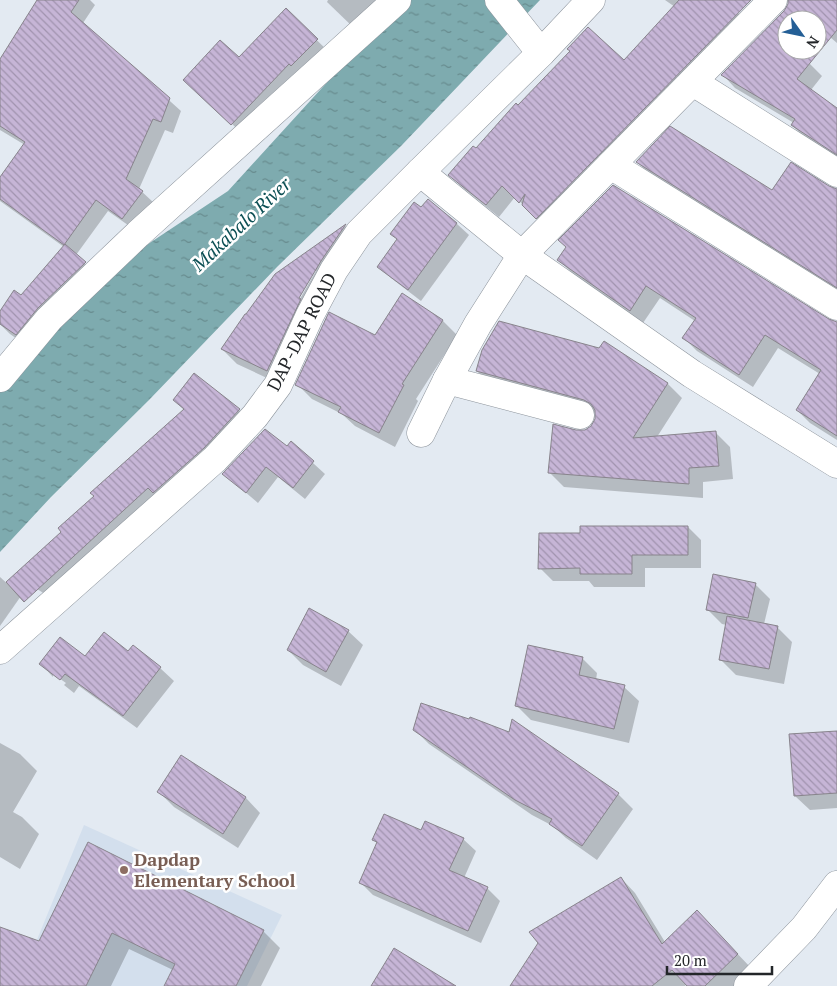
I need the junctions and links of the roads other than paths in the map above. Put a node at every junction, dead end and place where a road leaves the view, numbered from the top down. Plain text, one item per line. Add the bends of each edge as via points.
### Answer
1 (397, 0) edge
2 (499, 0) edge
3 (591, 0) edge
4 (773, 0) edge
5 (541, 53) junction
6 (693, 82) junction
7 (611, 165) junction
8 (420, 172) junction
9 (837, 173) edge
10 (522, 255) junction
11 (837, 306) edge
12 (0, 378) edge
13 (447, 380) junction
14 (580, 415) dead end
15 (421, 433) dead end
16 (837, 464) edge
17 (0, 650) edge
18 (837, 885) edge
19 (748, 986) edge

1 - 12 street via 138,234 49,319
2 - 5 street
3 - 5 street, DAP-DAP ROAD
4 - 6 street
5 - 8 street, DAP-DAP ROAD
6 - 7 street
6 - 9 street
7 - 10 street
7 - 11 street
8 - 10 street
8 - 17 street, DAP-DAP ROAD via 359,233 310,315 278,384 255,416 215,459
10 - 13 street
10 - 16 street via 692,374
13 - 14 street
13 - 15 street
18 - 19 street via 804,928

